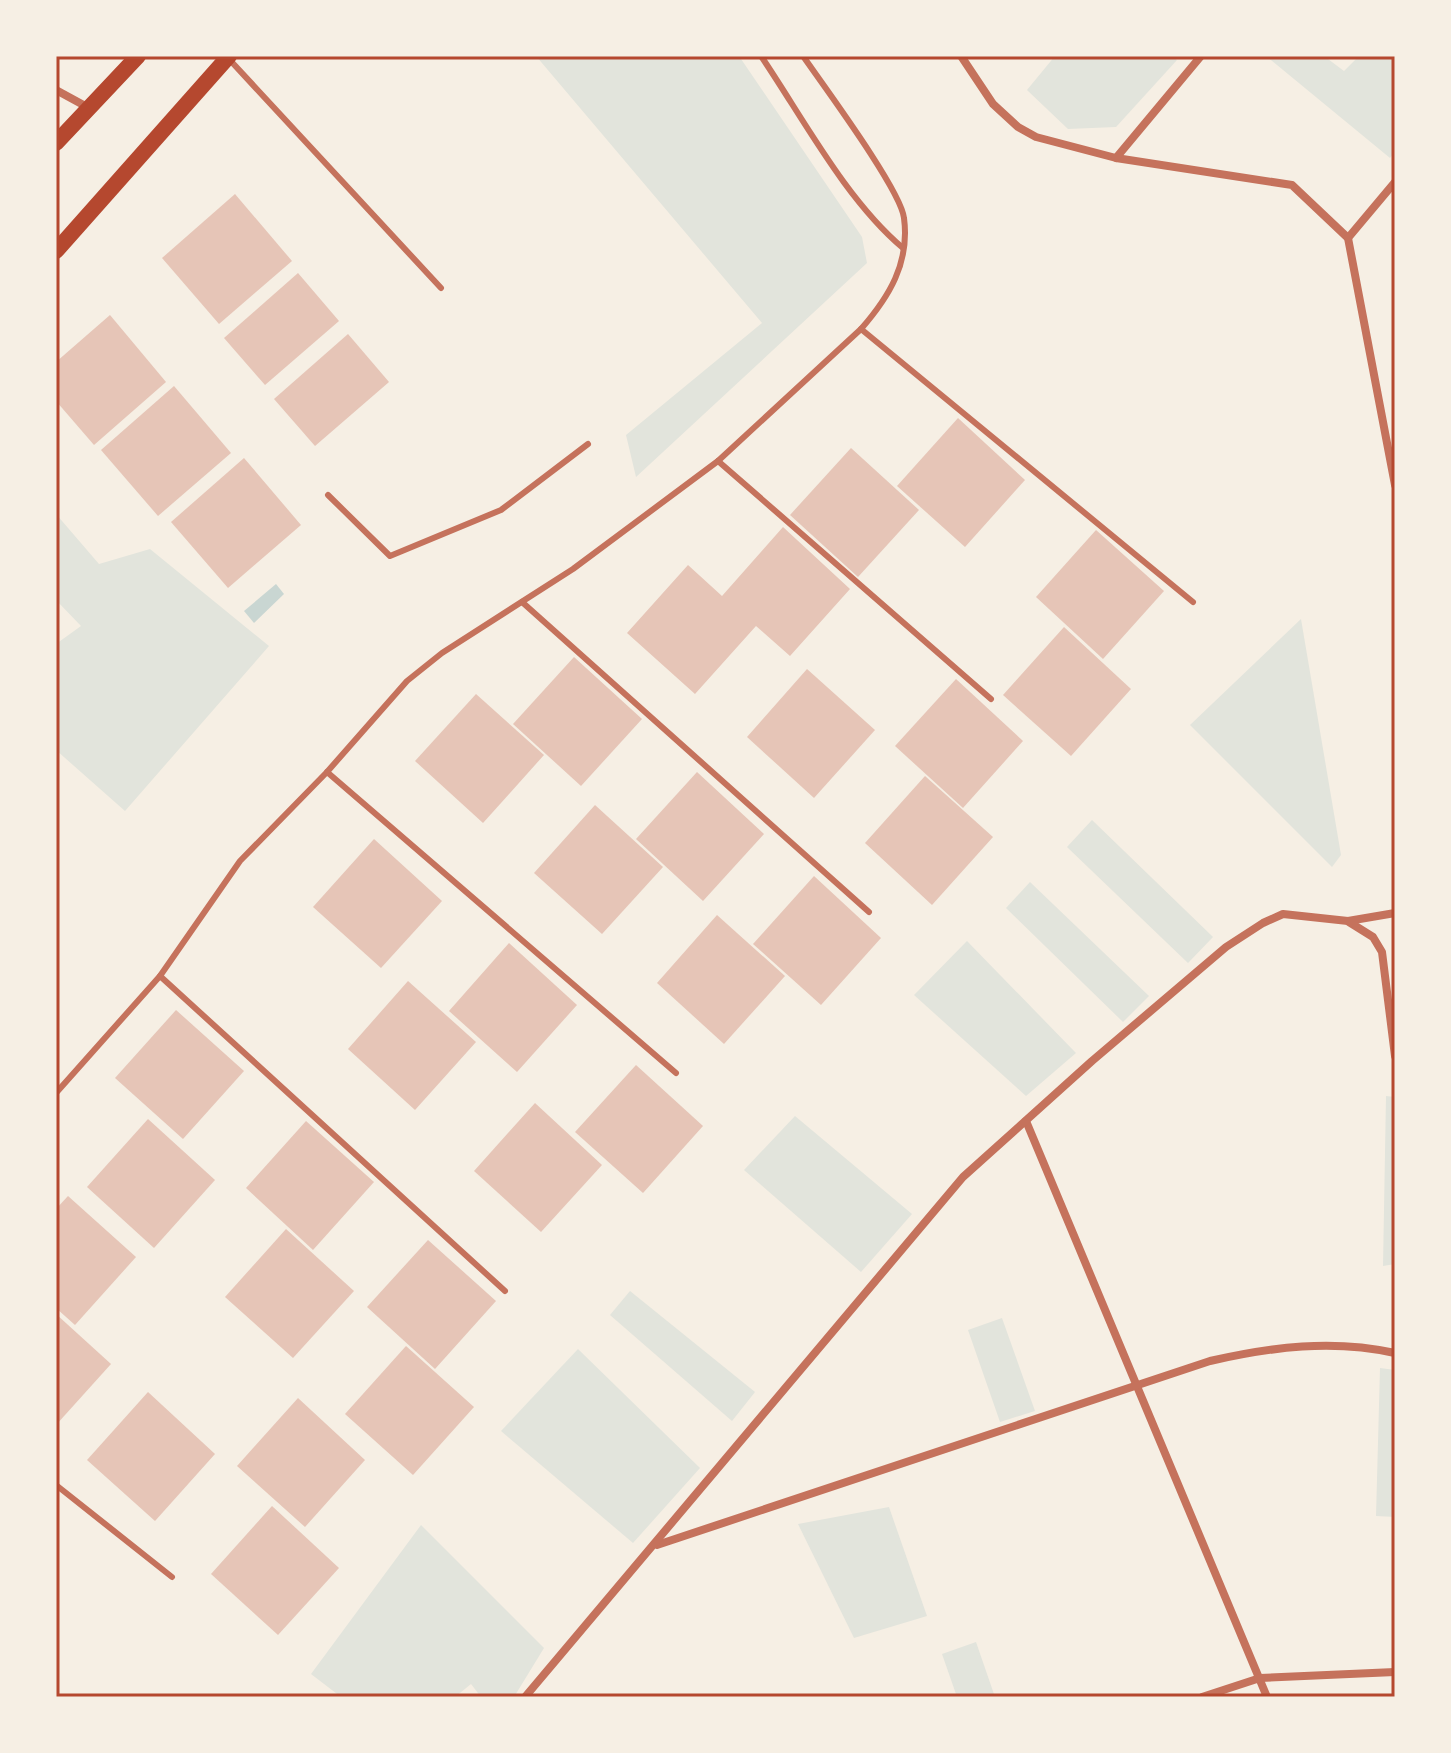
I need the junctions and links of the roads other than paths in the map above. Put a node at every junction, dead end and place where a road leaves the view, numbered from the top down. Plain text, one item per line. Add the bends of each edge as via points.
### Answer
1 (138, 56) edge
2 (761, 56) edge
3 (803, 56) edge
4 (961, 56) edge
5 (1201, 56) edge
6 (228, 57) edge
7 (56, 90) edge
8 (89, 108) junction
9 (56, 143) edge
10 (1116, 158) junction
11 (1395, 182) edge
12 (1348, 238) junction
13 (903, 248) junction
14 (56, 251) edge
15 (441, 288) dead end
16 (861, 329) junction
17 (588, 444) dead end
18 (718, 461) junction
19 (1395, 485) edge
20 (328, 495) dead end
21 (522, 602) junction
22 (1193, 602) dead end
23 (991, 699) dead end
24 (327, 772) junction
25 (869, 912) dead end
26 (1395, 913) edge
27 (1348, 921) junction
28 (160, 976) junction
29 (1395, 1056) edge
30 (676, 1073) dead end
31 (56, 1093) edge
32 (1026, 1121) junction
33 (505, 1291) dead end
34 (1395, 1353) edge
35 (1139, 1383) junction
36 (56, 1485) edge
37 (656, 1545) junction
38 (172, 1577) dead end
39 (1395, 1672) edge
40 (1260, 1678) junction
41 (525, 1697) edge
42 (1202, 1697) edge
43 (1267, 1697) edge

1 - 8 main road
2 - 13 lane via 858,200
3 - 13 lane via 887,182 904,216
4 - 10 street via 993,104 1018,127 1065,147
5 - 10 street
6 - 14 main road
6 - 15 lane
7 - 8 street
8 - 9 main road
10 - 12 street via 1292,185
11 - 12 street
12 - 19 street
13 - 16 lane via 892,288
16 - 18 lane
16 - 22 lane
17 - 20 lane via 501,510 390,556
18 - 21 lane
18 - 23 lane
21 - 24 lane via 407,681
21 - 25 lane
24 - 28 lane via 240,861
24 - 30 lane
26 - 27 street
27 - 29 street via 1373,937 1382,952
27 - 32 street via 1283,914 1263,923 1200,969
28 - 31 lane
28 - 33 lane
32 - 35 street
32 - 37 street via 963,1177 876,1275
34 - 35 street via 1297,1345 1223,1358
35 - 37 street
35 - 40 street
36 - 38 lane
37 - 41 street
39 - 40 street
40 - 42 street
40 - 43 street

